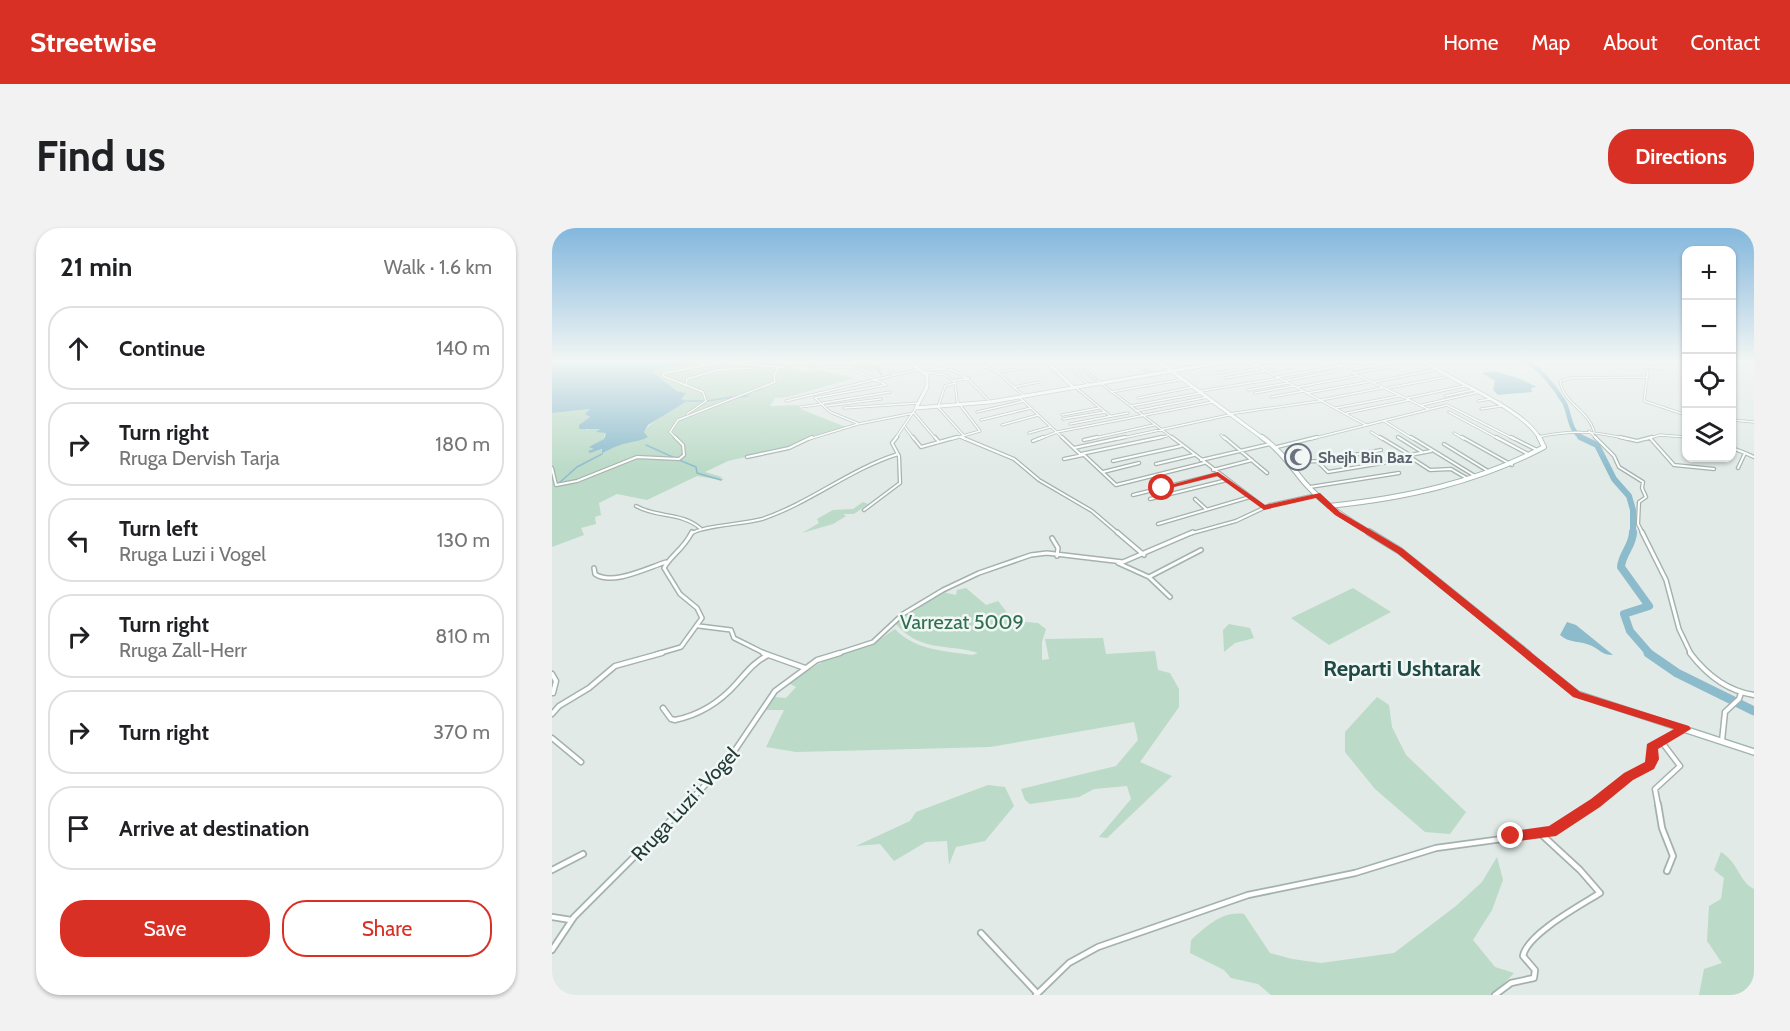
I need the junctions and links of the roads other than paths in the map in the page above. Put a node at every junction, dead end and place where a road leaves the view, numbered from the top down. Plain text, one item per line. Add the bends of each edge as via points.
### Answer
1 (705, 398) edge
2 (735, 398) edge
3 (808, 398) edge
4 (815, 398) edge
5 (861, 398) edge
6 (921, 398) edge
7 (941, 398) edge
8 (958, 398) edge
9 (986, 398) edge
10 (1014, 398) edge
11 (1020, 398) edge
12 (1088, 398) edge
13 (1119, 398) edge
14 (1172, 398) edge
15 (1204, 398) edge
16 (1209, 398) edge
17 (1317, 398) edge
18 (1333, 398) edge
19 (1391, 398) edge
20 (1406, 398) edge
21 (1453, 398) edge
22 (1567, 398) edge
23 (1644, 398) edge
24 (880, 399) dead end
25 (1491, 399) joint
26 (1321, 400) junction
27 (1410, 400) junction
28 (786, 401) dead end
29 (1024, 401) junction
30 (1478, 401) dead end
31 (990, 402) junction
32 (1213, 402) junction
33 (918, 403) junction
34 (824, 405) junction
35 (1421, 405) junction
36 (800, 406) dead end
37 (960, 406) junction
38 (1130, 406) junction
39 (1501, 406) junction
40 (938, 407) junction
41 (1100, 407) junction
42 (844, 408) dead end
43 (916, 408) junction
44 (1031, 408) junction
45 (1336, 408) junction
46 (1429, 409) junction
47 (1481, 409) dead end
48 (1136, 411) junction
49 (976, 412) dead end
50 (1105, 412) junction
51 (1449, 412) dead end
52 (914, 413) junction
53 (1128, 413) dead end
54 (1345, 413) junction
55 (1682, 414) edge
56 (1038, 415) junction
57 (1062, 415) dead end
58 (1228, 415) junction
59 (1110, 416) junction
60 (1144, 417) junction
61 (678, 420) junction
62 (981, 420) dead end
63 (1063, 420) dead end
64 (1736, 420) edge
65 (1384, 422) junction
66 (1754, 422) edge
67 (858, 424) junction
68 (1070, 424) dead end
69 (1002, 425) dead end
70 (1154, 425) junction
71 (1367, 426) junction
72 (1051, 427) junction
73 (905, 428) junction
74 (1161, 431) junction
75 (1592, 431) junction
76 (1057, 432) junction
77 (1371, 432) dead end
78 (1029, 433) dead end
79 (1454, 433) dead end
80 (1168, 435) junction
81 (1221, 435) dead end
82 (963, 436) junction
83 (1398, 437) dead end
84 (1538, 437) junction
85 (1682, 437) edge
86 (1650, 438) junction
87 (1084, 440) dead end
88 (1032, 441) dead end
89 (939, 442) junction
90 (1272, 444) junction
91 (1444, 444) dead end
92 (1181, 446) junction
93 (1276, 447) junction
94 (1074, 448) junction
95 (1381, 450) dead end
96 (1431, 450) junction
97 (1538, 450) junction
98 (1736, 450) edge
99 (1240, 451) junction
100 (1423, 453) junction
101 (1744, 453) junction
102 (898, 454) junction
103 (1083, 454) junction
104 (1194, 455) junction
105 (1530, 455) junction
106 (747, 457) dead end
107 (1754, 457) edge
108 (1064, 459) dead end
109 (1413, 459) dead end
110 (1200, 460) junction
111 (1252, 460) junction
112 (1113, 461) dead end
113 (1316, 461) junction
114 (1395, 461) dead end
115 (1290, 462) junction
116 (1139, 463) dead end
117 (1204, 463) junction
118 (1156, 464) dead end
119 (1512, 465) junction
120 (552, 468) edge
121 (1738, 468) dead end
122 (1714, 469) dead end
123 (1213, 470) junction
124 (1103, 472) junction
125 (1489, 472) junction
126 (1267, 473) dead end
127 (1399, 473) dead end
128 (1218, 474) junction
129 (1476, 476) junction
130 (1468, 479) junction
131 (1227, 480) junction
132 (1310, 487) junction
133 (1133, 495) dead end
134 (1317, 495) junction
135 (1250, 497) junction
136 (1149, 499) dead end
137 (1195, 499) dead end
138 (636, 506) dead end
139 (1329, 506) junction
140 (1264, 507) junction
141 (1206, 509) junction
142 (864, 510) dead end
143 (1158, 524) dead end
144 (700, 528) junction
145 (1052, 538) dead end
146 (1201, 550) dead end
147 (1144, 555) junction
148 (1057, 556) junction
149 (667, 562) junction
150 (1116, 562) junction
151 (594, 568) dead end
152 (1149, 577) junction
153 (1170, 597) dead end
154 (699, 626) junction
155 (768, 655) junction
156 (805, 668) junction
157 (552, 674) edge
158 (553, 693) edge
159 (1741, 693) junction
160 (1754, 694) edge
161 (663, 708) dead end
162 (552, 714) edge
163 (1685, 729) junction
164 (552, 738) edge
165 (1661, 741) junction
166 (1722, 741) junction
167 (1754, 752) edge
168 (581, 762) dead end
169 (1541, 834) junction
170 (583, 854) dead end
171 (552, 870) edge
172 (1667, 871) dead end
173 (552, 917) edge
174 (571, 920) junction
175 (981, 933) dead end
176 (552, 950) edge
177 (1036, 994) edge
178 (1495, 995) edge

1 - 61 street
2 - 61 street
3 - 28 street
4 - 34 street
5 - 34 street
6 - 33 street
7 - 40 street
8 - 37 street
9 - 31 street
10 - 31 street
11 - 29 street
12 - 41 street
13 - 38 street
14 - 38 street
15 - 48 street
16 - 32 street
17 - 26 street
18 - 26 street
19 - 45 street
20 - 27 street
21 - 35 street
22 - 75 street via 1589,420
23 - 55 street via 1644,401
24 - 34 street
25 - 30 street
25 - 39 street
26 - 45 street
26 - 58 street
27 - 35 street
27 - 54 street
29 - 44 street
29 - 49 street
31 - 37 street
32 - 58 street
32 - 60 street
33 - 42 street
33 - 43 street
34 - 36 street
34 - 67 street via 830,412
35 - 46 street
37 - 40 street
37 - 82 street via 980,431
38 - 48 street
39 - 47 street
39 - 84 street
40 - 43 street
40 - 82 street
41 - 50 street
41 - 57 street
43 - 52 street
44 - 56 street
44 - 62 street
45 - 54 street
46 - 65 street
46 - 97 street via 1448,405
48 - 60 street
50 - 59 street
50 - 63 street
51 - 105 street
52 - 67 street
52 - 73 street
52 - 89 street
53 - 59 street
54 - 71 street
56 - 69 street
56 - 72 street
58 - 74 street
58 - 90 street
59 - 68 street
60 - 70 street
60 - 76 street
61 - 120 street via 670,432 684,447 684,456 677,460 637,457 574,482 556,485
64 - 66 street
65 - 71 street
65 - 96 street
67 - 106 street via 789,448
70 - 74 street
70 - 87 street
71 - 93 street
72 - 76 street
72 - 78 street
73 - 89 street via 921,447
73 - 102 street via 892,443
74 - 80 street
74 - 94 street
75 - 84 street
75 - 86 street via 1637,441
75 - 159 street via 1619,467 1643,482 1646,497 1639,502 1638,522 1666,580 1688,649 1707,674
76 - 88 street
76 - 94 street
77 - 100 street via 1408,454
79 - 119 street
80 - 92 street
80 - 103 street
81 - 99 street
82 - 89 street
82 - 147 street via 1014,459 1039,480 1092,511
83 - 100 street
84 - 97 street via 1545,446
85 - 86 street
86 - 122 street via 1674,465
90 - 93 street
90 - 99 street
91 - 125 street
92 - 104 street
92 - 112 street
93 - 115 street
94 - 103 street
95 - 113 street
96 - 100 street
96 - 129 street
97 - 105 street
98 - 101 street
99 - 110 street
99 - 111 street
101 - 107 street
101 - 121 street
102 - 142 street via 900,483
102 - 144 street via 849,473 789,508 738,525
103 - 108 street
103 - 124 street
104 - 110 street
104 - 118 street
105 - 119 street
109 - 130 street via 1430,470 1451,469
110 - 117 street
111 - 123 street
111 - 126 street
113 - 114 street via 1326,472
113 - 115 street
115 - 132 street
116 - 124 street
117 - 123 street
117 - 124 street via 1116,485
119 - 125 street
123 - 128 street
125 - 129 street
127 - 132 street
128 - 131 street
128 - 133 street
129 - 130 street
130 - 139 street via 1435,490
131 - 135 street
131 - 136 street
132 - 134 street
134 - 139 street
134 - 140 street, Rruga Luzi i Vogel
135 - 140 street
135 - 141 street
137 - 141 street
138 - 144 street via 650,512 686,516
139 - 163 street via 1400,551 1576,694
140 - 147 street, Rruga Luzi i Vogel
141 - 143 street
144 - 149 street via 690,533 682,550
145 - 148 street via 1058,548
146 - 152 street
147 - 150 street, Rruga Luzi i Vogel
148 - 150 street, Rruga Luzi i Vogel
148 - 156 street, Rruga Luzi i Vogel via 1031,555 964,579 903,614 873,642 822,658
149 - 151 street via 606,579 595,574
149 - 154 street via 664,568 671,581 699,611
150 - 152 street
152 - 153 street
154 - 155 street via 731,630 734,638
154 - 162 street via 677,649 612,668
155 - 156 street
155 - 161 street via 750,666 715,704 675,720
156 - 174 street, Rruga Luzi i Vogel via 775,691 719,771
157 - 158 street via 556,681
159 - 160 street
159 - 166 street via 1725,712
163 - 165 street
163 - 166 street
164 - 168 street
165 - 169 street via 1651,747 1650,765 1551,832
165 - 172 street via 1680,763 1655,789 1662,828 1673,856
166 - 167 street
169 - 177 street via 1436,848 1355,873 1248,894 1098,947 1069,963
169 - 178 street via 1600,893 1546,928 1524,950 1534,978 1511,983
170 - 171 street
173 - 174 street
174 - 176 street, Rruga Luzi i Vogel
175 - 177 street

